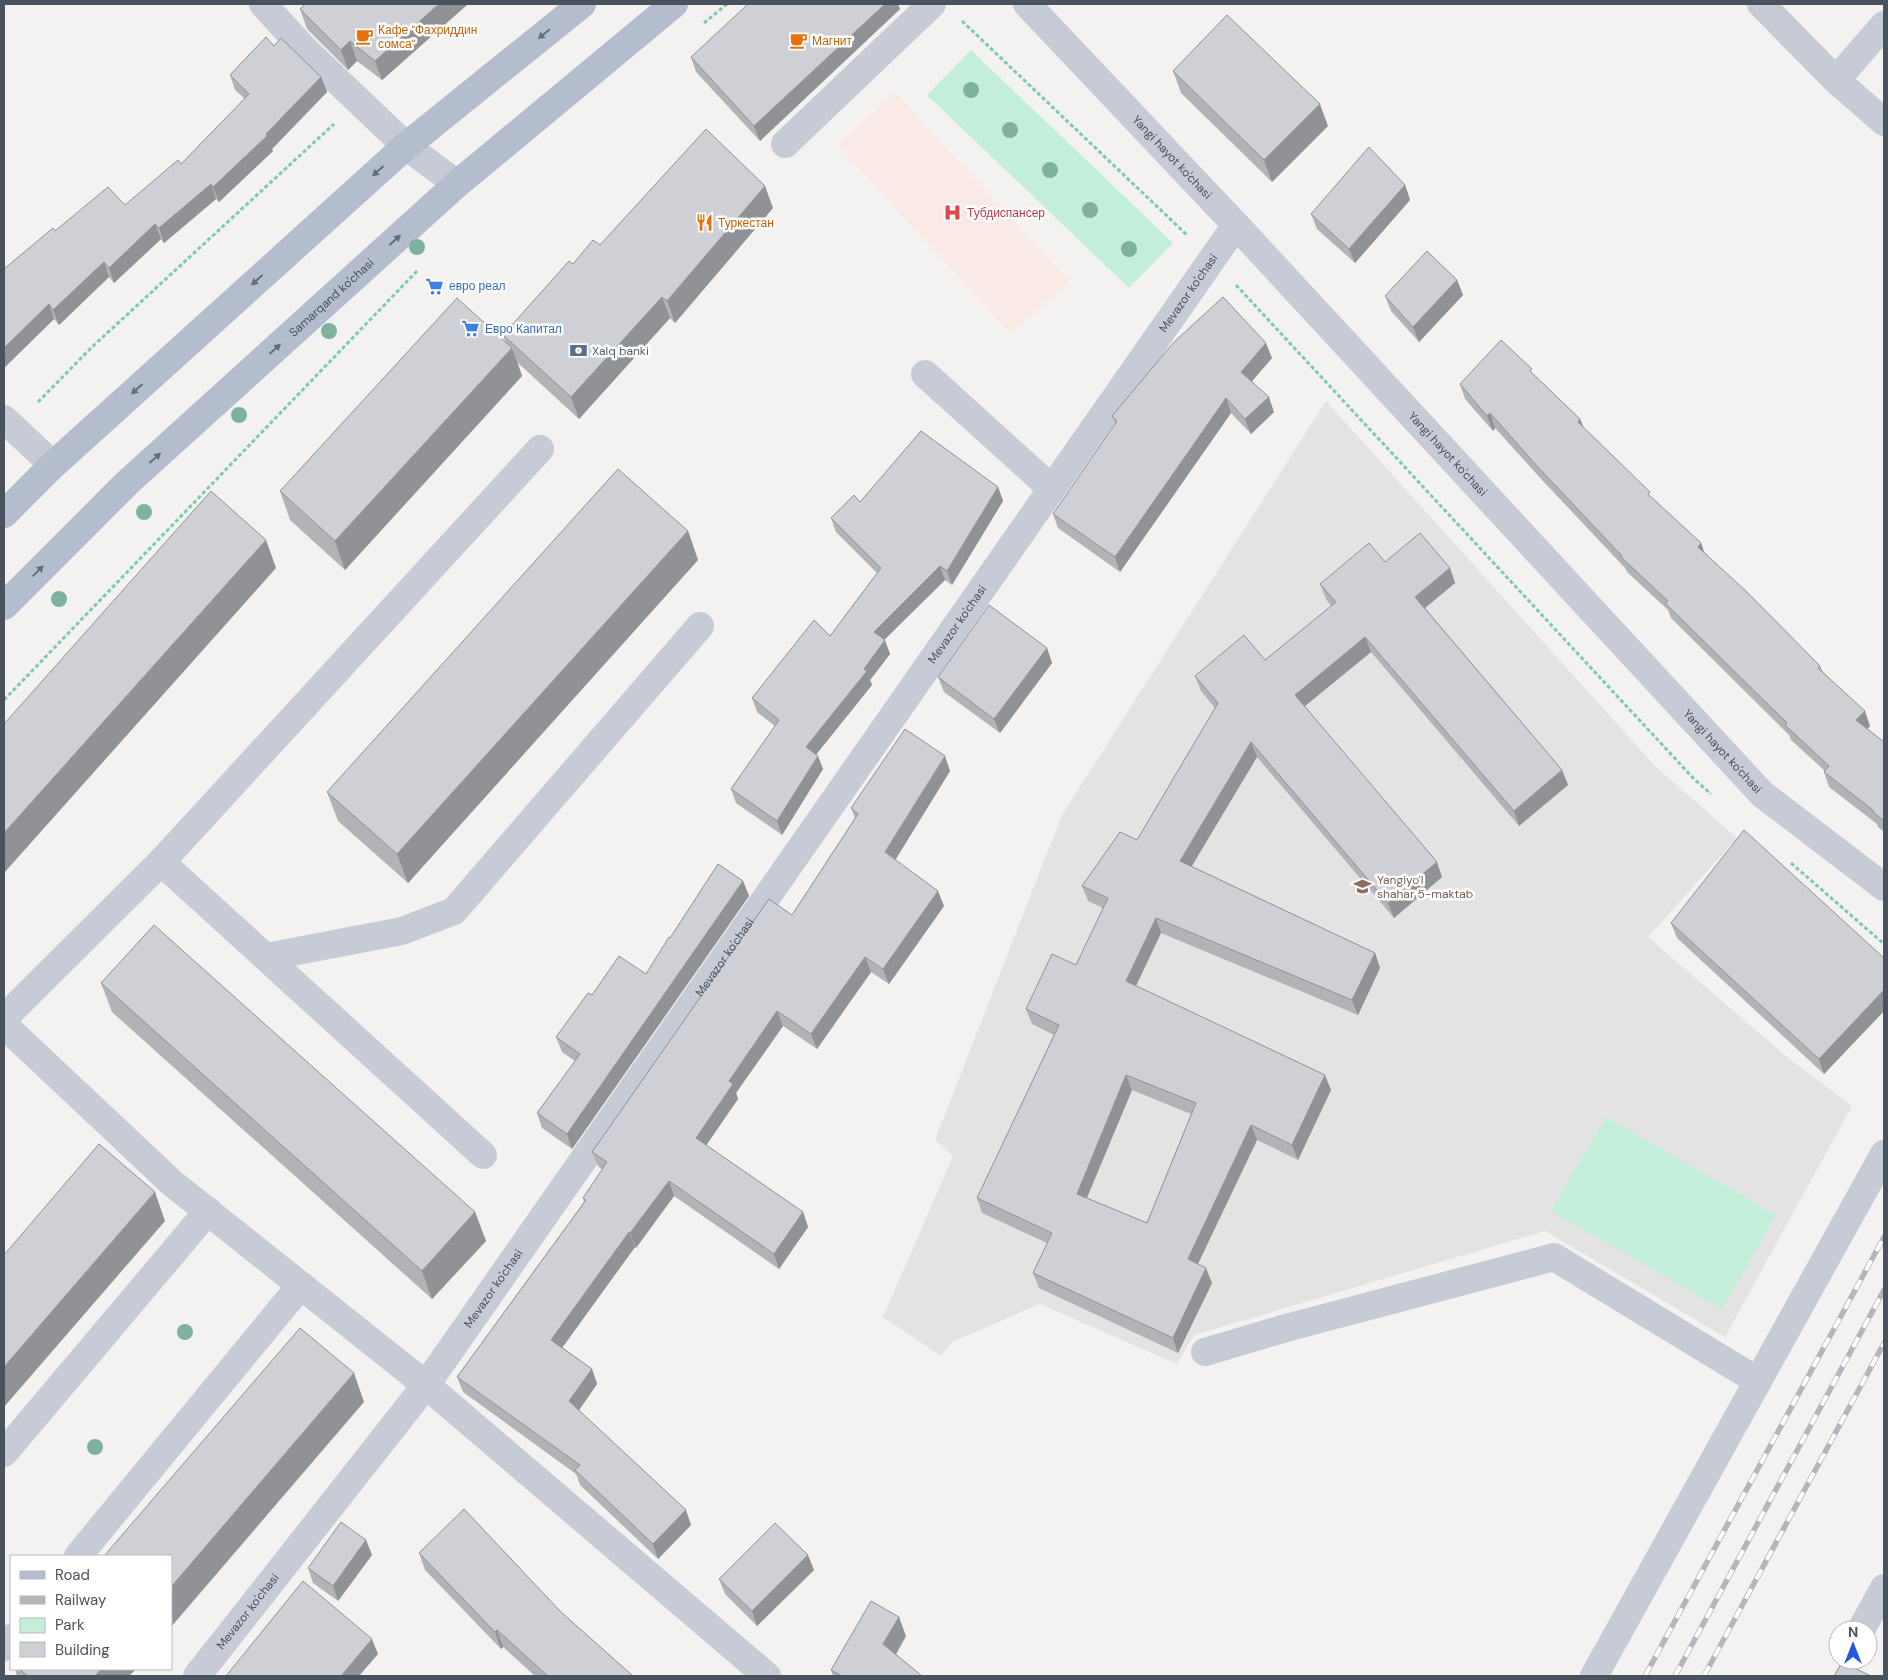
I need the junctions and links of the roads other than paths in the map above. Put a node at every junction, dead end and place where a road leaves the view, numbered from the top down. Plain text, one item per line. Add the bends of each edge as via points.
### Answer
1 (263, 4) edge
2 (582, 4) edge
3 (674, 4) edge
4 (932, 4) edge
5 (1027, 4) edge
6 (1761, 4) edge
7 (1884, 25) edge
8 (1836, 80) junction
9 (1884, 122) edge
10 (785, 144) dead end
11 (406, 146) junction
12 (457, 184) junction
13 (1236, 225) junction
14 (925, 374) dead end
15 (9, 424) edge
16 (540, 448) dead end
17 (53, 465) junction
18 (1051, 488) junction
19 (4, 514) edge
20 (4, 606) edge
21 (700, 626) dead end
22 (161, 862) junction
23 (1884, 887) edge
24 (266, 957) junction
25 (4, 1018) edge
26 (4, 1026) edge
27 (1884, 1154) edge
28 (483, 1155) dead end
29 (208, 1212) junction
30 (301, 1285) junction
31 (1205, 1352) dead end
32 (1758, 1381) junction
33 (426, 1385) junction
34 (4, 1453) edge
35 (79, 1555) edge
36 (1884, 1588) edge
37 (1866, 1620) edge
38 (197, 1676) edge
39 (767, 1676) edge
40 (1594, 1676) edge

1 - 11 street via 305,50
2 -> 11 main road
3 - 12 main road, Samarqand ko'chasi
4 - 10 street
5 - 13 street, Yangi hayot ko'chasi
6 - 8 street
7 - 8 street
8 - 9 street
11 - 12 street
11 -> 17 main road
20 -> 12 main road, Samarqand ko'chasi via 127,483
13 - 18 street, Mevazor ko'chasi
13 - 23 street, Yangi hayot ko'chasi via 1762,794
14 - 18 street
15 - 17 street
16 - 22 street
17 - 19 main road
18 - 33 street, Mevazor ko'chasi
21 - 24 street via 454,911 402,930
22 - 24 street
22 - 25 street
24 - 28 street
26 - 29 street via 172,1183
27 - 32 street
29 - 30 street
29 - 34 street
30 - 33 street
30 - 35 street
31 - 32 street via 1554,1257
32 - 40 street
33 - 38 street, Mevazor ko'chasi
33 - 39 street
36 - 37 street

